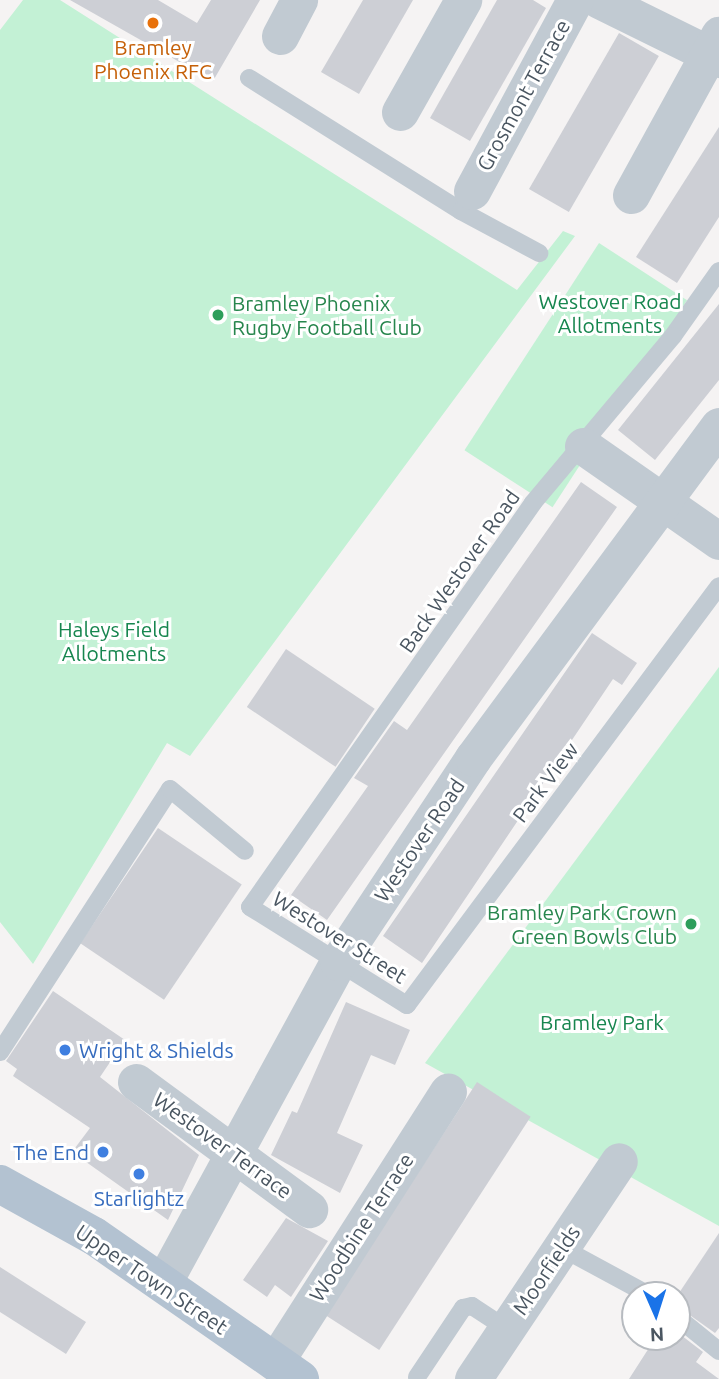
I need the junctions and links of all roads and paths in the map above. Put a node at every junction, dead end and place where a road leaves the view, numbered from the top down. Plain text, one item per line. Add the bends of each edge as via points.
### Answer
1 (299, 0) edge
2 (463, 0) edge
3 (576, 0) edge
4 (599, 0) edge
5 (280, 36) dead end
6 (716, 49) edge
7 (249, 78) dead end
8 (400, 112) dead end
9 (631, 195) dead end
10 (466, 201) junction
11 (539, 253) dead end
12 (719, 271) edge
13 (719, 426) edge
14 (583, 446) junction
15 (664, 505) junction
16 (719, 541) edge
17 (719, 586) edge
18 (245, 851) dead end
19 (250, 907) joint
20 (338, 962) junction
21 (407, 1005) joint
22 (0, 1052) edge
23 (136, 1082) dead end
24 (448, 1092) dead end
25 (232, 1152) junction
26 (619, 1161) dead end
27 (0, 1184) edge
28 (309, 1209) dead end
29 (562, 1248) junction
30 (623, 1281) edge
31 (163, 1283) junction
32 (691, 1328) edge
33 (507, 1329) junction
34 (719, 1351) edge
35 (280, 1373) edge
36 (417, 1377) dead end
37 (473, 1379) edge

1 - 5 street
2 - 8 street
3 - 10 street, Grosmont Terrace
4 - 6 street
6 - 9 street
7 - 10 lane
10 - 11 lane
12 - 14 lane, Back Westover Road
13 - 15 street, Westover Road
14 - 15 street
14 - 19 lane, Back Westover Road via 533,503
15 - 16 street
15 - 20 street, Westover Road via 473,758
17 - 21 lane, Park View
18 - 22 lane via 170,789
19 - 20 lane, Westover Street
20 - 21 lane, Westover Street
20 - 25 street, Westover Road
23 - 25 street, Westover Terrace
24 - 35 street, Woodbine Terrace
25 - 28 street, Westover Terrace
25 - 31 street, Westover Road
26 - 29 street, Moorfields
27 - 31 main road, Upper Town Street via 94,1236
29 - 30 lane
29 - 33 street, Moorfields
31 - 35 main road, Upper Town Street
32 - 34 lane
33 - 36 lane via 472,1306 463,1308
33 - 37 street, Moorfields

